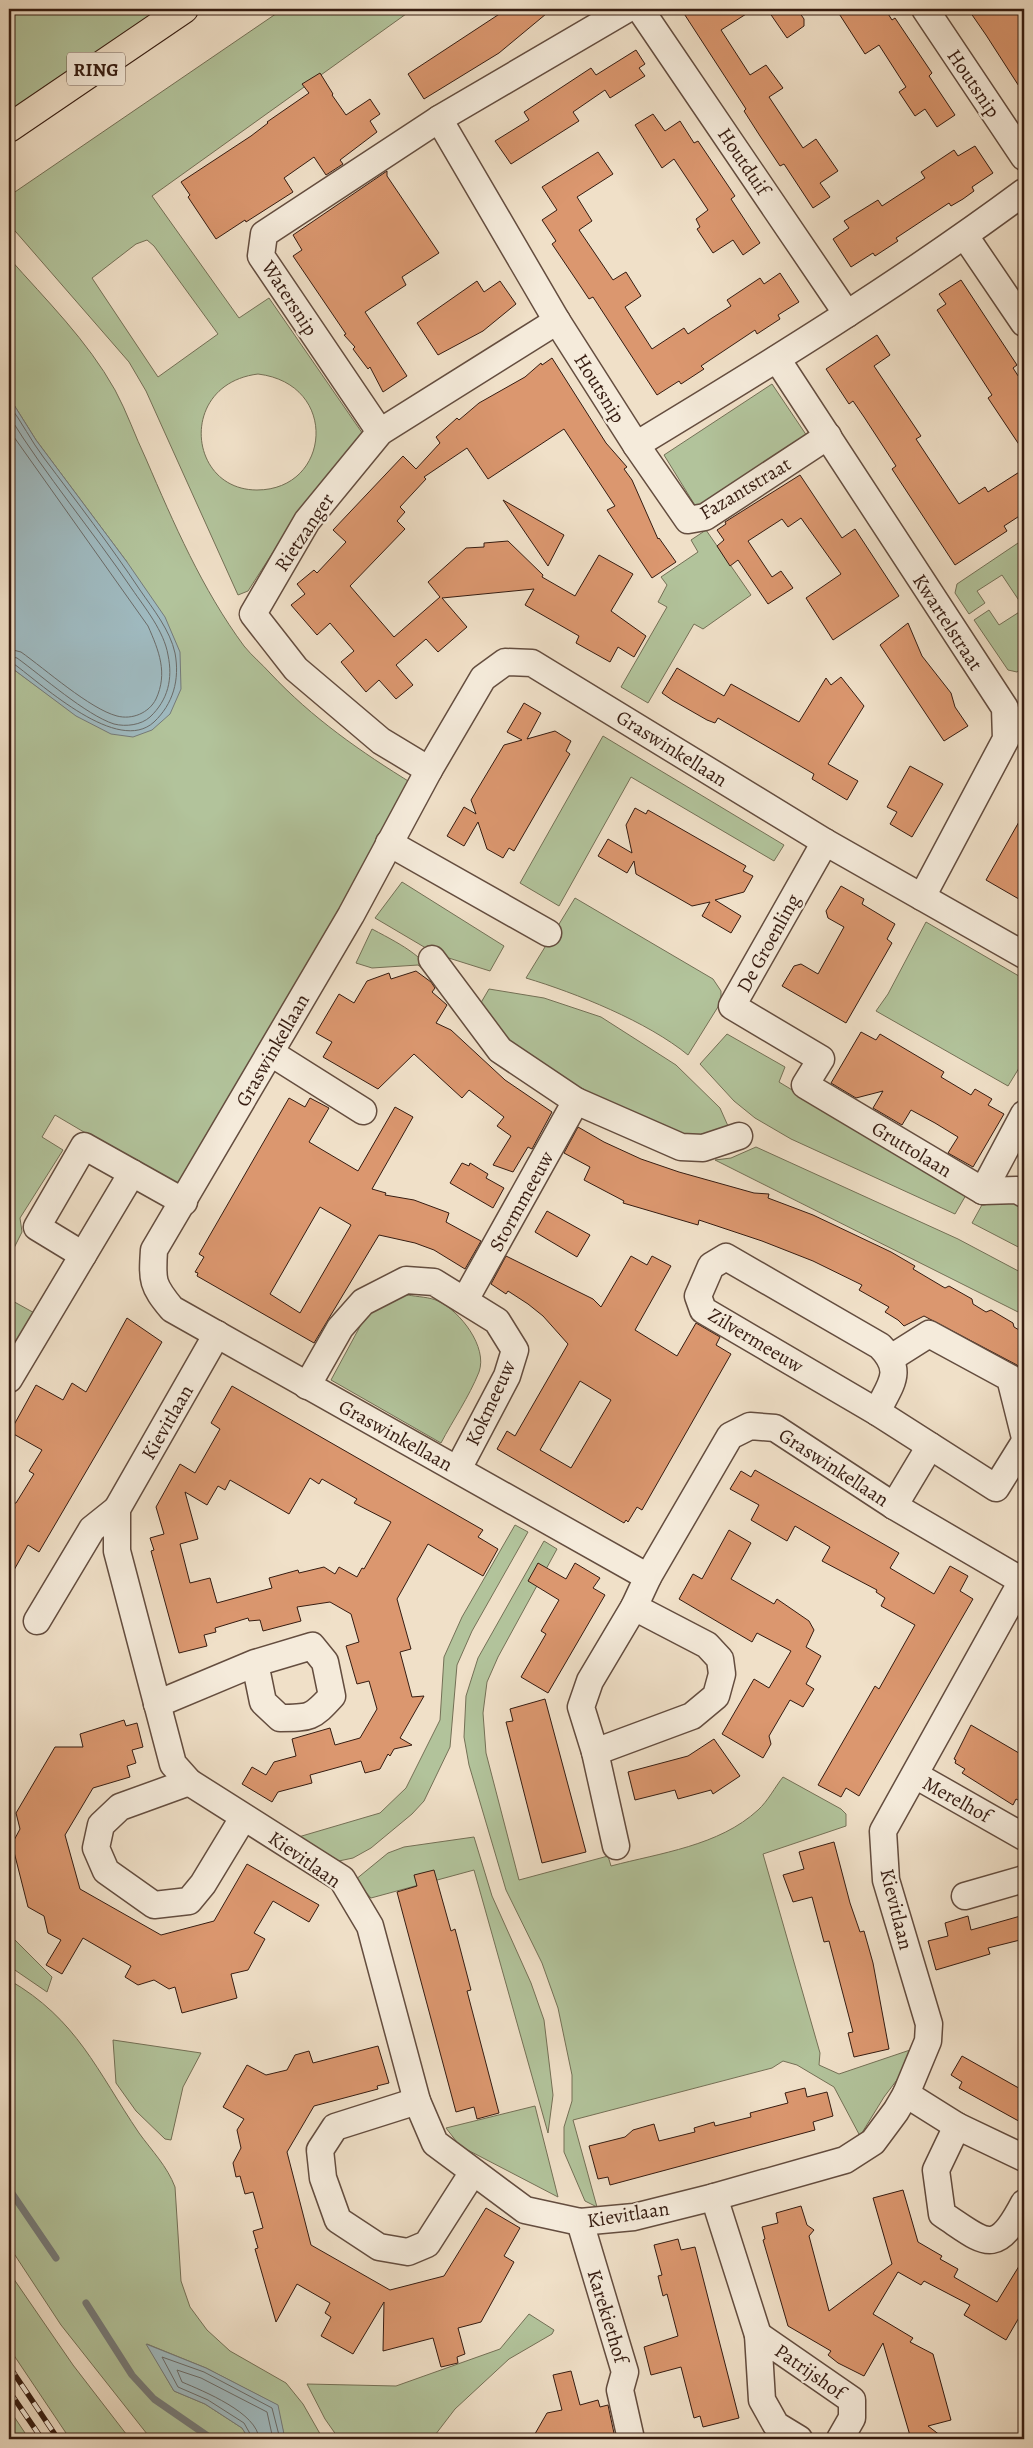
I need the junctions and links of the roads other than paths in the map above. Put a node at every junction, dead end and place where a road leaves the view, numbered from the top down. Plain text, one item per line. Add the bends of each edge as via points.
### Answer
1 (184, 9) edge
2 (627, 9) edge
3 (640, 9) edge
4 (925, 9) edge
5 (439, 119) junction
6 (9, 128) edge
7 (1024, 157) edge
8 (1024, 192) edge
9 (965, 236) junction
10 (847, 314) junction
11 (557, 321) junction
12 (1024, 321) edge
13 (778, 359) junction
14 (380, 432) junction
15 (828, 436) junction
16 (636, 446) junction
17 (429, 770) junction
18 (825, 842) junction
19 (389, 844) junction
20 (922, 897) junction
21 (548, 933) dead end
22 (1024, 955) edge
23 (432, 959) dead end
24 (270, 1053) junction
25 (805, 1084) joint
26 (576, 1102) junction
27 (364, 1110) dead end
28 (1024, 1114) edge
29 (739, 1136) dead end
30 (132, 1173) junction
31 (983, 1191) junction
32 (1024, 1194) edge
33 (184, 1202) junction
34 (83, 1256) junction
35 (465, 1300) junction
36 (216, 1334) junction
37 (891, 1358) junction
38 (9, 1379) edge
39 (307, 1386) junction
40 (877, 1412) junction
41 (1024, 1434) edge
42 (1024, 1443) edge
43 (930, 1446) junction
44 (458, 1469) junction
45 (894, 1506) junction
46 (116, 1509) junction
47 (648, 1577) junction
48 (1023, 1581) edge
49 (634, 1607) junction
50 (37, 1621) dead end
51 (254, 1664) dead end
52 (157, 1704) junction
53 (595, 1752) junction
54 (915, 1775) junction
55 (189, 1782) junction
56 (244, 1818) junction
57 (1024, 1837) edge
58 (616, 1846) dead end
59 (1024, 1879) edge
60 (965, 1896) dead end
61 (906, 2094) junction
62 (417, 2102) junction
63 (957, 2126) junction
64 (1024, 2158) edge
65 (473, 2172) junction
66 (714, 2197) junction
67 (1024, 2203) edge
68 (580, 2222) junction
69 (758, 2335) junction
70 (631, 2439) edge
71 (799, 2439) edge
72 (840, 2439) edge

1 - 6 main road, RING
2 - 5 street
3 - 10 street, Houtduif
4 - 7 street, Houtsnip
5 - 11 street, Houtsnip
5 - 14 street, Watersnip via 264,234 261,256
8 - 9 street, Houtsnip
9 - 10 street, Houtsnip
9 - 12 street
10 - 13 street, Houtsnip
11 - 14 street, Rietzanger
11 - 16 street, Houtsnip
13 - 15 street, Kwartelstraat
13 - 16 street, Houtsnip
14 - 17 street, Rietzanger via 306,521 253,614 296,669 382,741
15 - 16 street, Fazantstraat via 705,517 688,520
15 - 20 street, Kwartelstraat via 1005,708 1006,739
17 - 18 street, Graswinkellaan via 483,678 505,662 532,663
17 - 19 street, Graswinkellaan
18 - 20 street, Graswinkellaan
18 - 25 street, De Groenling via 732,1006 821,1059
19 - 21 street
19 - 24 street, Graswinkellaan
20 - 22 street, Graswinkellaan
23 - 26 street via 500,1050
24 - 27 street
24 - 33 street, Graswinkellaan
25 - 31 street, Gruttolaan
26 - 29 street via 682,1147 703,1148
26 - 35 street, Stormmeeuw
28 - 31 street
30 - 33 street
30 - 34 street
30 - 34 street via 84,1146 37,1227
31 - 32 street via 1017,1190
33 - 36 street, Graswinkellaan via 154,1250 152,1278 172,1309
34 - 38 street
35 - 39 street, Kokmeeuw via 434,1282 406,1280 363,1302 340,1328
35 - 44 street, Kokmeeuw via 497,1321 515,1350 507,1376
36 - 39 street, Graswinkellaan
36 - 46 street, Kievitlaan
37 - 40 street via 895,1374
37 - 40 street, Zilvermeeuw via 880,1346 726,1257 711,1266 698,1296 703,1310
37 - 41 street via 929,1334 1010,1378
39 - 44 street, Graswinkellaan
40 - 43 street, Zilvermeeuw
42 - 43 street, Zilvermeeuw via 996,1488
43 - 45 street
44 - 47 street, Graswinkellaan
45 - 47 street, Graswinkellaan via 775,1428 750,1426 730,1436
45 - 48 street, Graswinkellaan
46 - 50 street, Kievitlaan via 92,1529
46 - 52 street, Kievitlaan via 117,1551
47 - 49 street
48 - 54 street, Kievitlaan
49 - 53 street via 590,1681 581,1707
49 - 53 street via 707,1645 720,1659 722,1674 716,1696 692,1716
51 - 52 street
52 - 55 street, Kievitlaan via 173,1764
53 - 58 street
54 - 57 street, Merelhof
54 - 61 street, Kievitlaan via 883,1830 886,1880 929,2024 928,2041
55 - 56 street, Kievitlaan
55 - 56 street via 120,1807 101,1824 96,1848 106,1871 154,1905 189,1901
56 - 62 street, Kievitlaan via 342,1879 370,1926
59 - 60 street
61 - 63 street
61 - 66 street, Kievitlaan via 873,2142 845,2160
62 - 65 street, Kievitlaan via 435,2143
62 - 65 street via 336,2126 320,2150 323,2178 338,2220 379,2247 408,2252 427,2244
63 - 64 street
63 - 67 street via 936,2170 942,2214 981,2240 998,2239 1011,2228
65 - 68 street, Kievitlaan via 525,2210
66 - 68 street, Kievitlaan via 634,2217
66 - 69 street, Patrijshof
68 - 70 street, Karekiethof via 625,2372 620,2390
69 - 71 street, Patrijshof via 762,2400 776,2425
69 - 72 street, Patrijshof via 852,2400 852,2418

